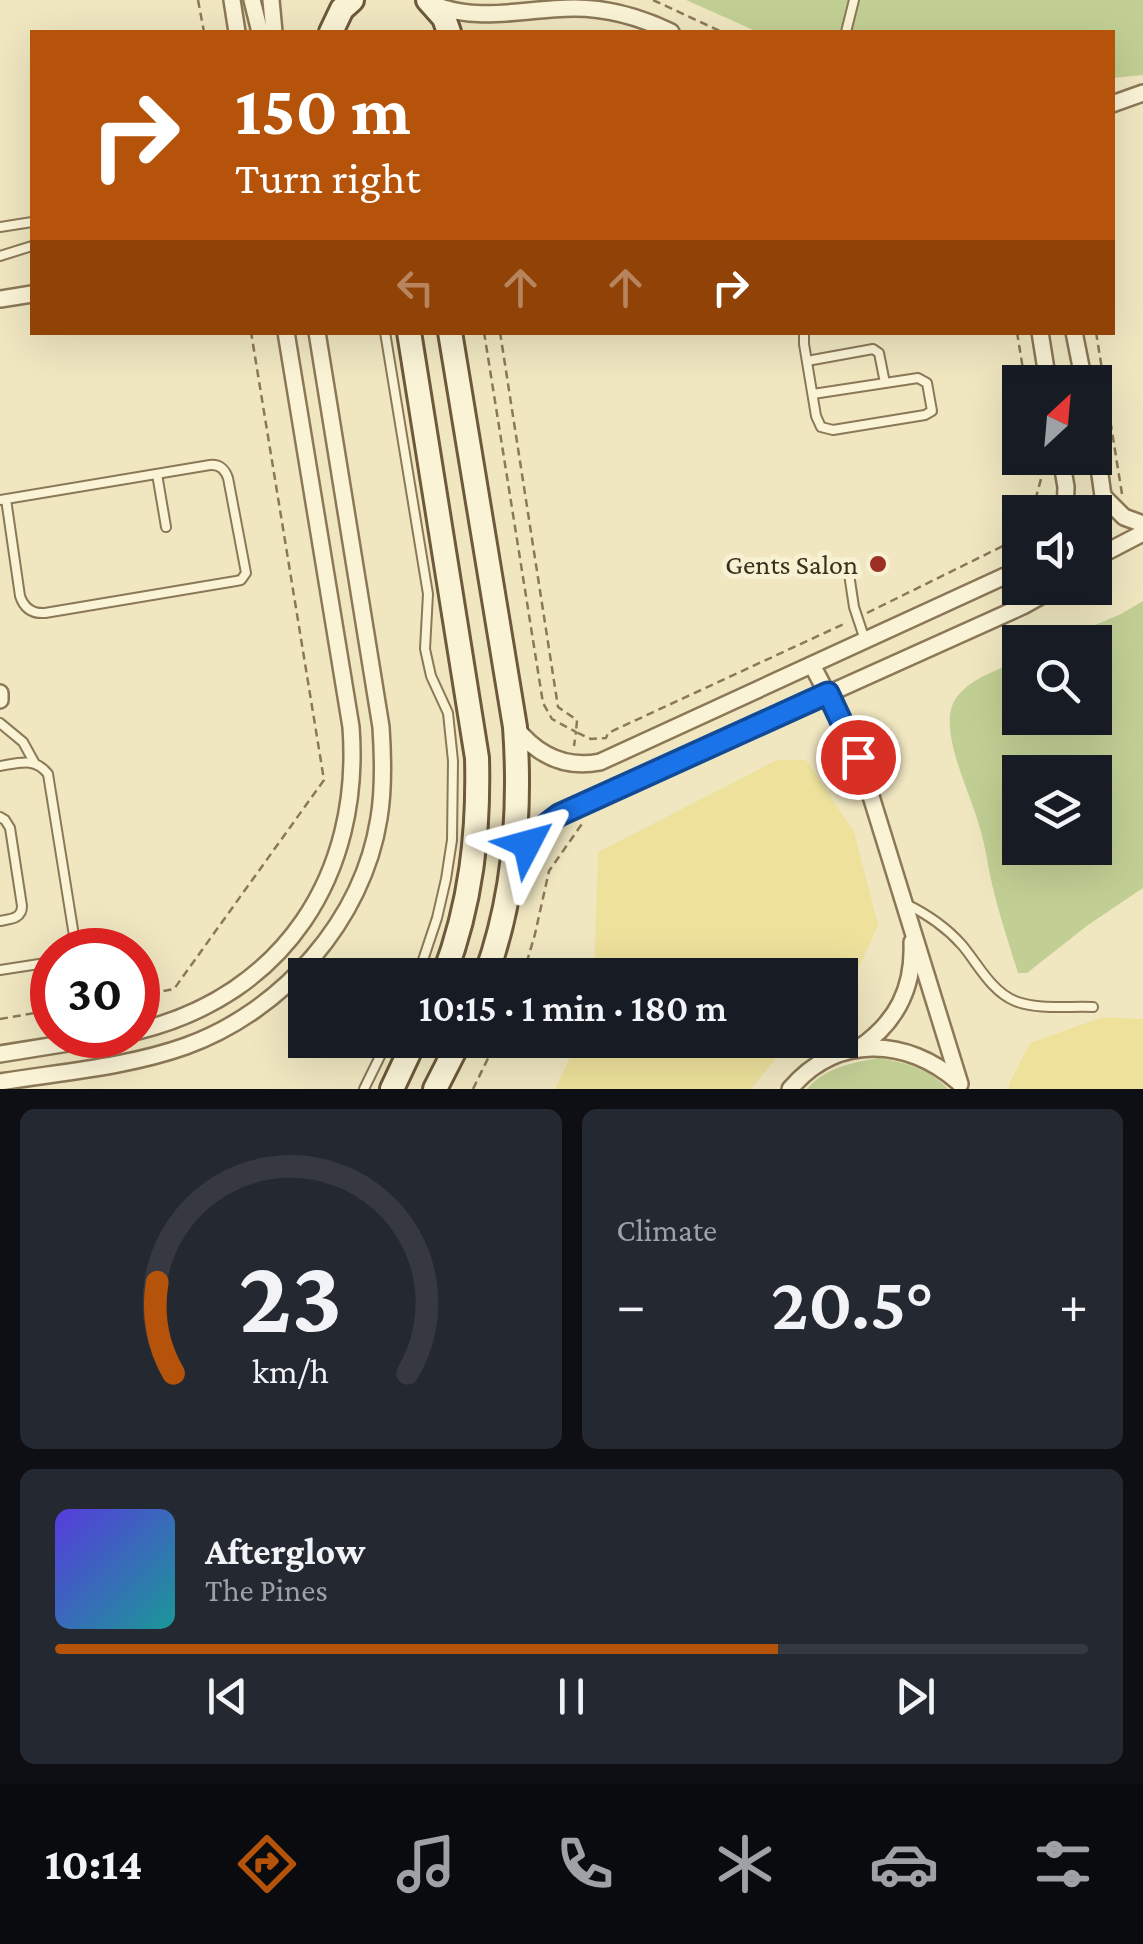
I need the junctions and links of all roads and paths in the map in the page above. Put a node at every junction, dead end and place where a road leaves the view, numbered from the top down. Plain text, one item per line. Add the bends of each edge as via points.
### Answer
1 (198, 0) edge
2 (232, 0) edge
3 (252, 0) edge
4 (270, 0) edge
5 (653, 0) edge
6 (854, 0) edge
7 (431, 2) edge
8 (346, 3) edge
9 (204, 30) edge
10 (237, 30) edge
11 (260, 30) edge
12 (274, 30) edge
13 (332, 30) edge
14 (448, 30) edge
15 (666, 30) edge
16 (718, 30) edge
17 (846, 30) edge
18 (1143, 93) edge
19 (1115, 103) edge
20 (30, 222) edge
21 (0, 227) edge
22 (30, 247) edge
23 (0, 256) edge
24 (30, 294) edge
25 (0, 299) edge
26 (252, 335) edge
27 (286, 335) edge
28 (317, 335) edge
29 (386, 335) edge
30 (409, 335) edge
31 (450, 335) edge
32 (484, 335) edge
33 (500, 335) edge
34 (804, 335) edge
35 (1017, 335) edge
36 (1040, 335) edge
37 (1075, 335) edge
38 (1096, 335) edge
39 (807, 361) junction
40 (1022, 365) edge
41 (1045, 365) edge
42 (1081, 365) edge
43 (885, 383) junction
44 (812, 394) junction
45 (157, 474) junction
46 (3, 500) edge
47 (1112, 506) edge
48 (1124, 517) junction
49 (1143, 524) edge
50 (166, 527) dead end
51 (1143, 533) edge
52 (432, 542) junction
53 (1002, 546) edge
54 (1112, 549) edge
55 (848, 574) dead end
56 (1002, 577) edge
57 (1024, 605) edge
58 (857, 618) junction
59 (865, 640) junction
60 (812, 665) junction
61 (828, 693) junction
62 (0, 722) edge
63 (515, 728) junction
64 (576, 732) junction
65 (465, 760) junction
66 (34, 762) junction
67 (571, 764) junction
68 (0, 766) edge
69 (577, 807) junction
70 (0, 818) edge
71 (512, 870) junction
72 (906, 904) junction
73 (0, 921) edge
74 (912, 923) junction
75 (72, 928) edge
76 (424, 958) edge
77 (449, 958) edge
78 (491, 958) edge
79 (528, 958) edge
80 (30, 965) edge
81 (0, 970) edge
82 (160, 992) edge
83 (1093, 1006) dead end
84 (30, 1014) edge
85 (0, 1020) edge
86 (160, 1024) edge
87 (859, 1048) junction
88 (30, 1049) edge
89 (0, 1054) edge
90 (379, 1058) edge
91 (407, 1058) edge
92 (451, 1058) edge
93 (488, 1058) edge
94 (0, 1082) edge
95 (962, 1087) edge
96 (364, 1089) edge
97 (392, 1089) edge
98 (436, 1089) edge
99 (473, 1089) edge
100 (790, 1089) edge

1 - 9 path
2 - 10 street
3 - 11 street
4 - 12 street
5 - 16 path
6 - 17 lane
7 - 14 street
7 - 15 street via 472,15 607,10
8 - 13 street
18 - 19 street
20 - 21 lane
22 - 23 lane
24 - 25 street
26 - 82 path via 324,780 174,989
27 - 86 street via 351,727 348,816 317,900 282,948 212,1003
28 - 94 street via 381,726 379,818 361,878 313,956 230,1025 160,1055
29 - 52 lane
30 - 52 street
31 - 63 street
32 - 64 path via 543,703 552,719
33 - 64 path via 558,707 577,720
34 - 39 lane
35 - 40 path
36 - 41 street
37 - 42 street
38 - 48 path
39 - 43 lane via 873,348
39 - 44 lane
43 - 44 lane
43 - 44 lane via 923,380 932,411 827,430 818,422
45 - 46 lane
45 - 46 lane via 214,464 223,469 246,568 241,580 34,612 20,596
45 - 50 lane
47 - 48 street
48 - 49 street
51 - 54 street
52 - 65 street
52 - 65 lane via 425,649
53 - 58 path
55 - 58 lane
56 - 59 street
57 - 61 street
58 - 59 lane
58 - 64 path via 606,738
59 - 60 street
60 - 61 street
60 - 67 street via 612,757
61 - 69 street
61 - 72 street via 858,757
62 - 66 lane
63 - 67 street via 548,756
63 - 71 street
64 - 67 path
65 - 76 lane via 446,880
65 - 77 street via 478,798 471,877
66 - 68 lane
66 - 75 lane via 50,780
69 - 71 street via 542,828
69 - 79 path via 585,822 549,871
70 - 73 lane via 10,828 22,906 16,918
71 - 78 street
72 - 74 street
72 - 83 lane via 952,935 1006,996 1026,1004
74 - 87 street via 905,996 887,1026
74 - 95 street
80 - 81 lane
84 - 85 path
87 - 95 street via 904,1050 944,1069
87 - 100 street via 812,1068
88 - 89 street
90 - 96 lane
91 - 97 street
92 - 98 street
93 - 99 path

